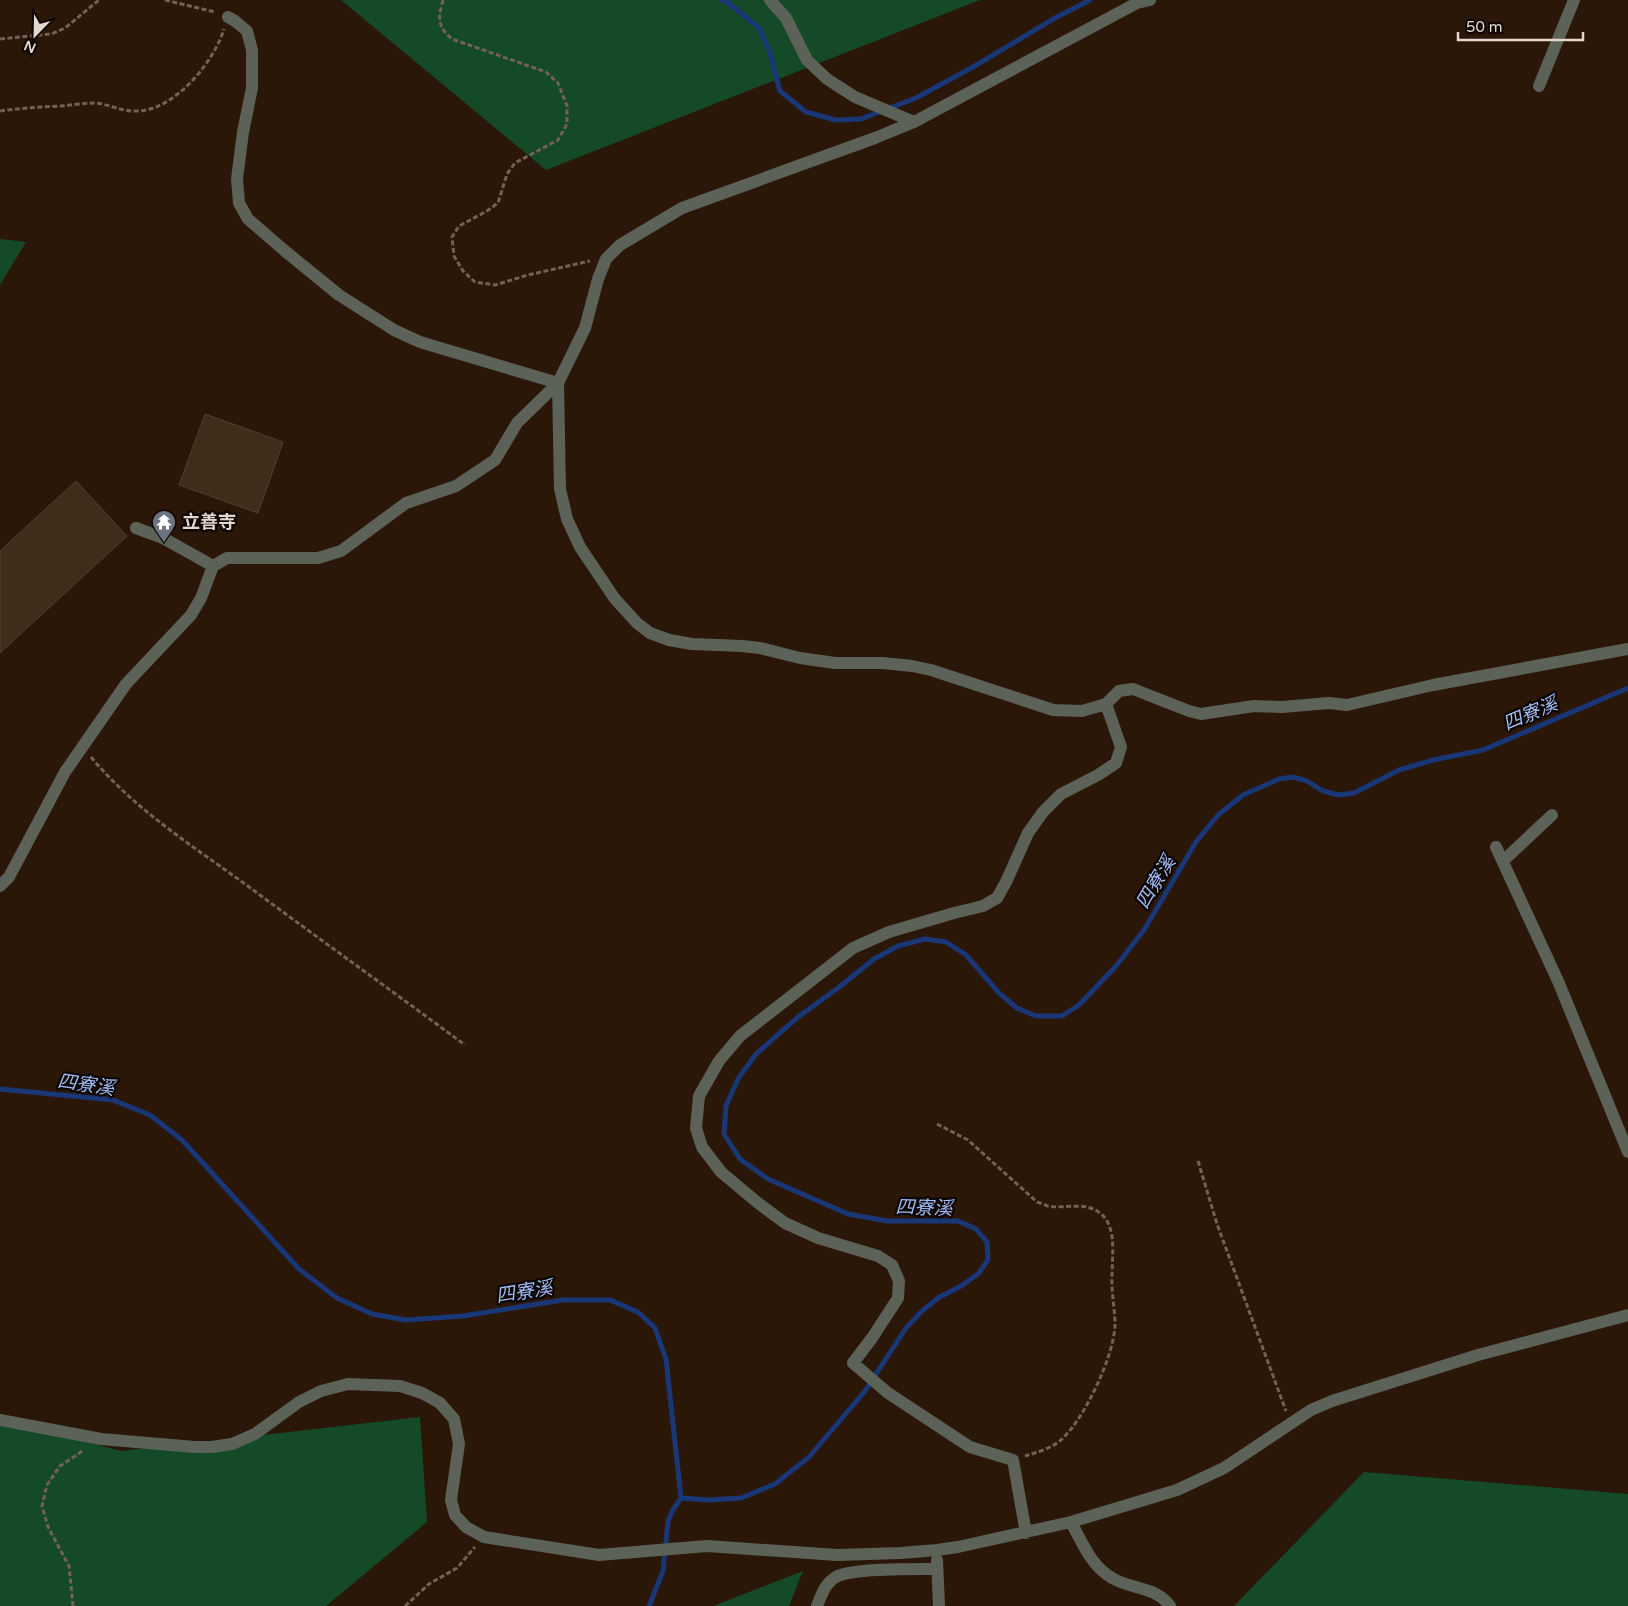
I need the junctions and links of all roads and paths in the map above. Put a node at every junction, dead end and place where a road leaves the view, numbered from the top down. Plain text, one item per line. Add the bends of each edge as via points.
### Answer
1 (99, 0) edge
2 (165, 0) edge
3 (443, 0) edge
4 (770, 0) edge
5 (1150, 0) edge
6 (1574, 0) edge
7 (228, 17) junction
8 (1, 40) edge
9 (1539, 86) dead end
10 (0, 111) edge
11 (914, 122) junction
12 (606, 259) junction
13 (558, 383) junction
14 (136, 528) dead end
15 (213, 566) junction
16 (1628, 649) edge
17 (1106, 704) junction
18 (82, 746) junction
19 (1552, 815) dead end
20 (1496, 847) dead end
21 (1503, 861) junction
22 (0, 886) edge
23 (466, 1045) dead end
24 (937, 1124) dead end
25 (1628, 1152) edge
26 (1198, 1161) dead end
27 (1628, 1314) edge
28 (0, 1420) edge
29 (1290, 1424) junction
30 (101, 1439) junction
31 (1012, 1460) junction
32 (1071, 1522) junction
33 (1026, 1532) junction
34 (484, 1537) junction
35 (937, 1550) junction
36 (937, 1569) junction
37 (73, 1606) edge
38 (405, 1606) edge
39 (816, 1606) edge
40 (939, 1606) edge
41 (1170, 1606) edge

1 - 8 path via 66,28 51,34
2 - 7 path
3 - 12 path via 439,19 441,27 452,39 546,72 558,84 567,106 567,124 558,140 515,163 498,203 459,226 452,237 454,256 463,271 475,282 495,285
4 - 11 street via 786,18 807,60 827,79 855,97
5 - 11 street via 1137,3
6 - 9 street
7 - 10 path via 222,37 206,64 184,90 155,108 137,112 98,103
7 - 13 street via 247,31 252,50 252,88 237,179 240,203 248,219 339,295 394,330 420,342
11 - 12 street via 682,208 620,245
12 - 13 street via 585,328
13 - 15 street via 517,423 495,460 456,486 406,502 341,551 318,558 227,558
13 - 17 street via 560,489 567,519 580,547 615,599 650,633 692,644 760,648 835,663 912,666 1053,710 1082,711
14 - 15 street via 163,538
15 - 18 street via 191,615 126,684
16 - 17 street via 1433,685 1347,705 1254,706 1201,714 1133,689 1119,691
17 - 31 street via 1121,747 1116,763 1061,794 1043,812 1028,833 998,898 983,906 889,932 854,948 740,1036 719,1061 699,1096 696,1128 702,1147 721,1172 785,1223 818,1238 878,1256 892,1265 899,1282 898,1298 853,1363 888,1393 937,1426 970,1446
18 - 22 street via 9,877
18 - 23 path via 106,776 138,805
19 - 21 street
20 - 21 street
21 - 25 street via 1558,982
24 - 31 path via 968,1140 1037,1202 1098,1211 1112,1233 1115,1326 1106,1364 1086,1409 1063,1439 1041,1451
26 - 29 path via 1217,1224
27 - 29 street via 1478,1355 1332,1401
28 - 30 street
29 - 32 street via 1224,1468 1193,1484
30 - 34 street via 196,1447 232,1444 255,1434 321,1390 348,1384 400,1386 440,1403 454,1419 459,1444 451,1500 455,1515 466,1527
30 - 37 path via 60,1466 47,1485 42,1506 48,1526 70,1566
31 - 33 street
32 - 33 street
32 - 41 street via 1098,1568 1112,1579 1166,1599
33 - 35 street
34 - 35 street via 599,1555 707,1546 837,1554
34 - 38 path via 457,1568 429,1584
35 - 36 street
36 - 39 street via 854,1572 836,1577 823,1590
36 - 40 street

